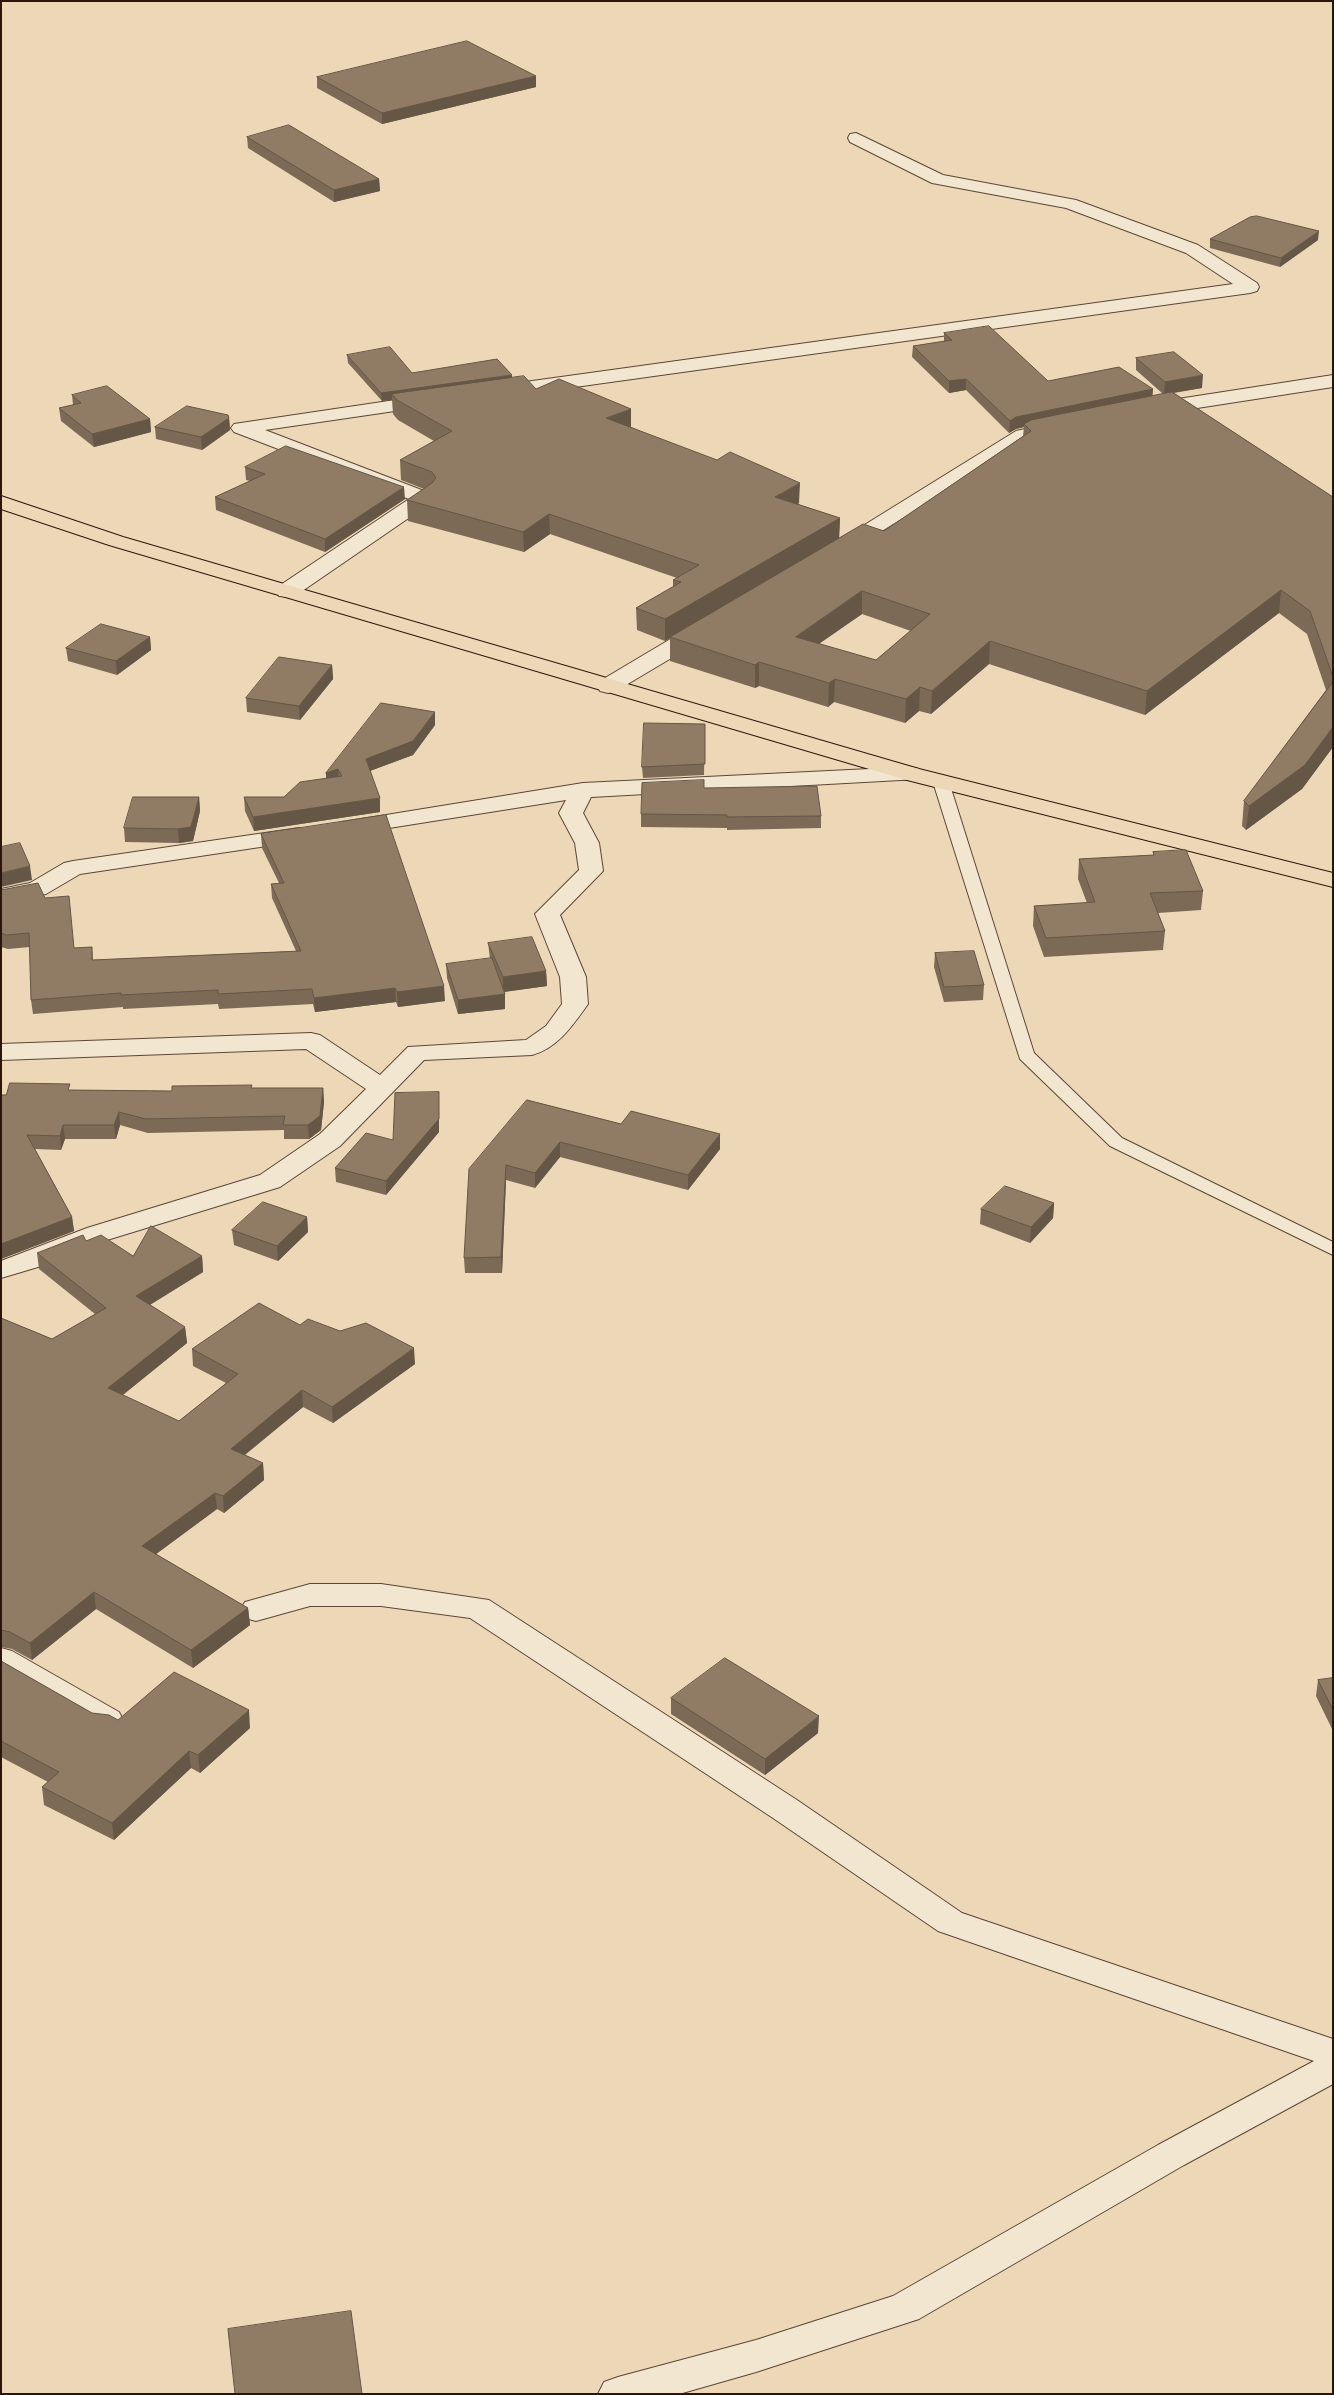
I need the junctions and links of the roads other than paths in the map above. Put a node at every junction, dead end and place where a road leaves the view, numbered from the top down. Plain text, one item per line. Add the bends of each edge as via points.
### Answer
1 (856, 138) dead end
2 (1333, 381) edge
3 (478, 395) edge
4 (449, 399) edge
5 (1134, 413) edge
6 (1078, 424) edge
7 (1, 502) edge
8 (825, 558) edge
9 (287, 591) junction
10 (719, 620) edge
11 (608, 686) junction
12 (911, 774) junction
13 (941, 782) junction
14 (583, 790) junction
15 (1333, 880) edge
16 (1, 896) edge
17 (1, 1052) edge
18 (382, 1088) junction
19 (1333, 1249) edge
20 (1, 1270) edge
21 (256, 1610) dead end
22 (1, 1658) edge
23 (107, 1720) edge
24 (1333, 2054) edge
25 (1333, 2067) edge
26 (618, 2394) edge

1 - 3 street via 938,178 1070,204 1192,249 1250,287
2 - 5 street
4 - 9 street via 241,428 425,498
6 - 8 street via 1022,435
7 - 9 main road via 116,541
9 - 11 main road
10 - 11 street
11 - 12 main road
12 - 13 main road
12 - 14 street
13 - 15 main road
13 - 19 lane via 1026,1055 1116,1142
14 - 16 street via 73,868 37,889
14 - 18 street via 571,813 588,844 591,870 547,914 573,977 575,1004 555,1030 532,1047 417,1053
17 - 18 street via 312,1041
18 - 20 street via 330,1140 270,1180 97,1234
21 - 24 street via 310,1595 381,1595 478,1608 785,1809 950,1922
22 - 23 street
25 - 26 street via 1171,2155 905,2308 756,2356

